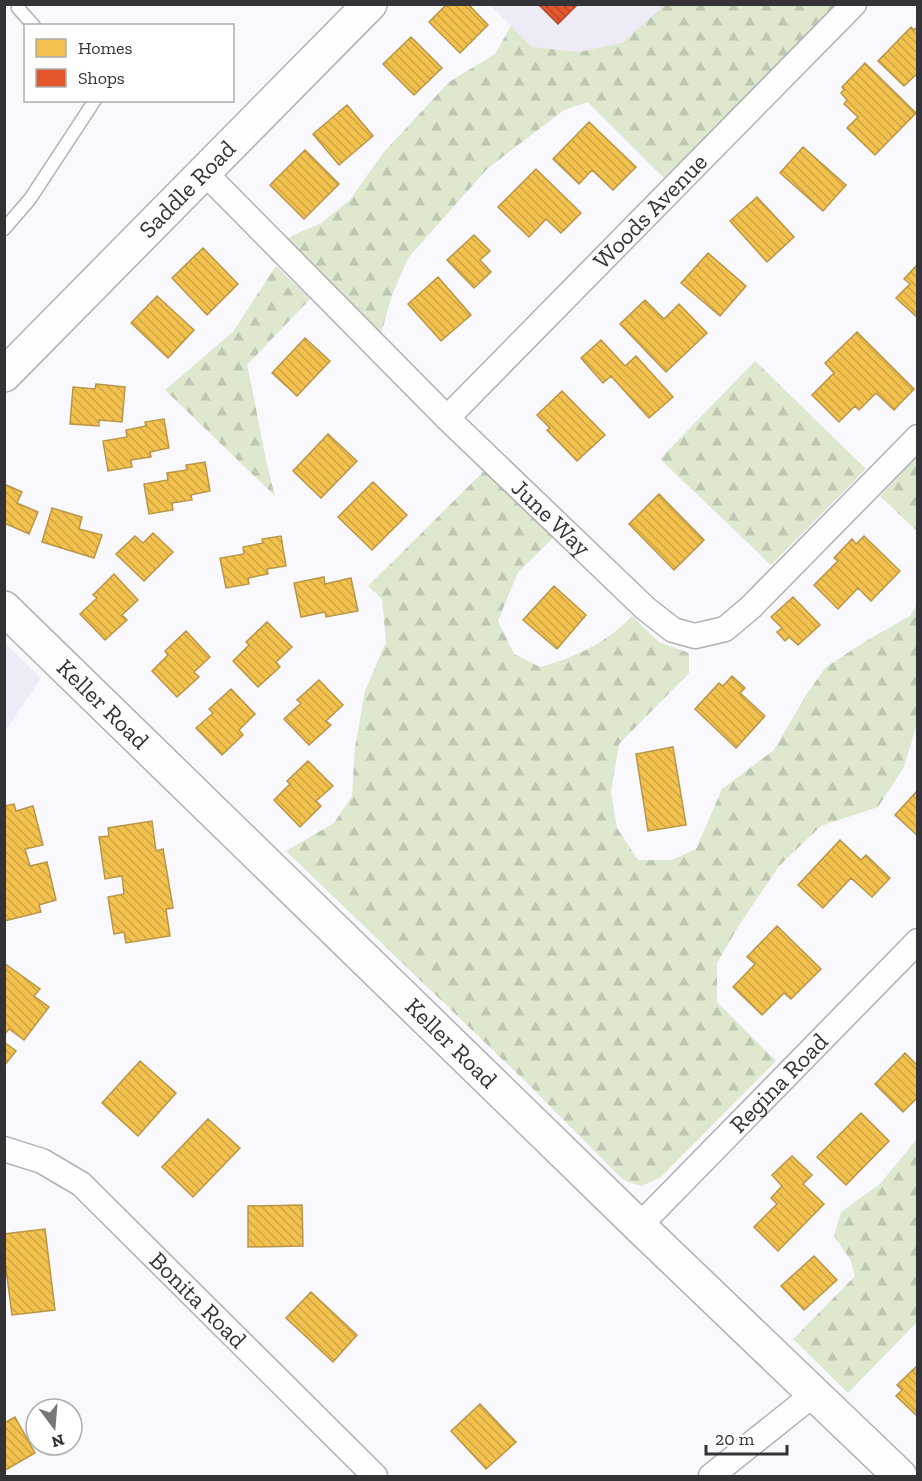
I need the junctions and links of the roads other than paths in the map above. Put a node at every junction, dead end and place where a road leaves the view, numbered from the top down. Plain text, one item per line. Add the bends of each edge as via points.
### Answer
1 (369, 4) edge
2 (854, 4) edge
3 (18, 6) edge
4 (32, 24) edge
5 (94, 102) edge
6 (204, 172) junction
7 (4, 229) edge
8 (4, 375) edge
9 (447, 418) junction
10 (918, 437) edge
11 (4, 608) edge
12 (918, 941) edge
13 (4, 1149) edge
14 (639, 1226) junction
15 (814, 1394) junction
16 (375, 1476) edge
17 (711, 1476) edge
18 (900, 1476) edge

1 - 6 street, Saddle Road
2 - 9 street, Woods Avenue
3 - 4 lane
5 - 7 lane via 30,199
6 - 8 street, Saddle Road
6 - 9 street, June Way
9 - 10 street, June Way via 645,608 673,630 695,636 725,629 751,607
11 - 14 street, Keller Road
12 - 14 street, Regina Road
13 - 16 street, Bonita Road via 42,1161 81,1184
14 - 15 street, Keller Road
15 - 17 street
15 - 18 street, Keller Road

